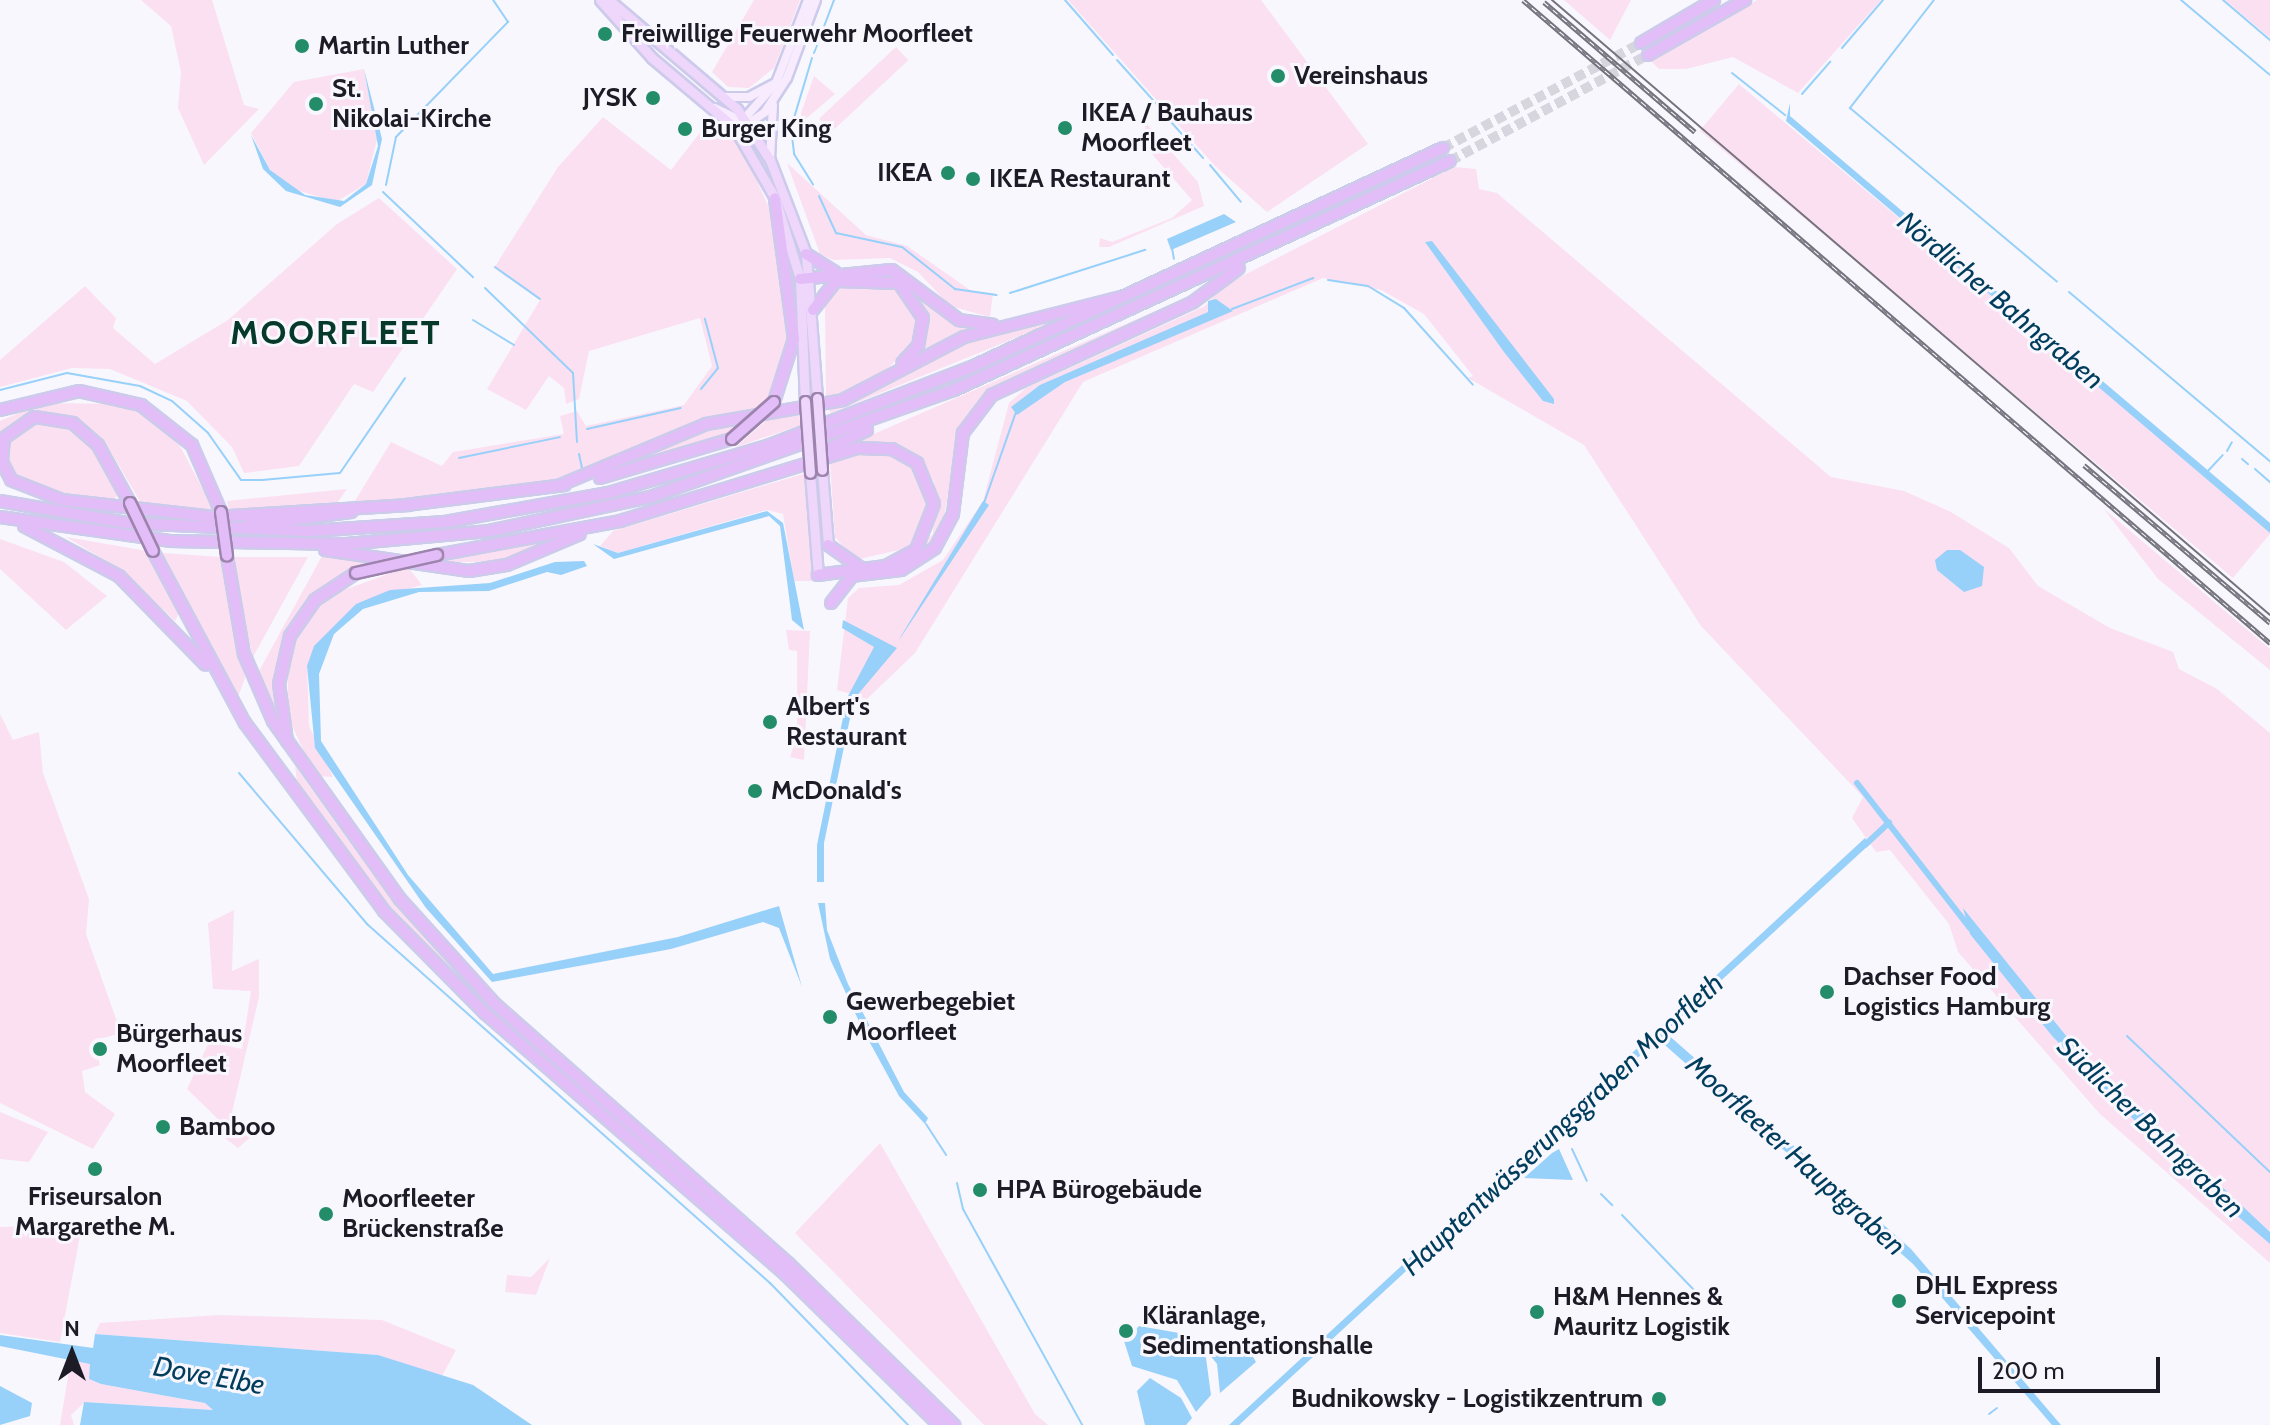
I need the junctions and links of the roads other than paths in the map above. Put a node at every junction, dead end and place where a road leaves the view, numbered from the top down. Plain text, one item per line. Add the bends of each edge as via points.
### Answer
1 (600, 0) edge
2 (609, 0) edge
3 (808, 0) edge
4 (816, 0) edge
5 (1714, 0) edge
6 (1745, 0) edge
7 (1641, 43) tunnel mouth
8 (1648, 55) tunnel mouth
9 (776, 83) junction
10 (724, 97) junction
11 (773, 103) junction
12 (715, 108) junction
13 (745, 122) junction
14 (747, 144) junction
15 (1443, 148) tunnel mouth
16 (770, 160) junction
17 (1450, 161) tunnel mouth
18 (775, 198) junction
19 (806, 254) junction
20 (1249, 259) junction
21 (837, 272) junction
22 (805, 278) junction
23 (1139, 294) junction
24 (813, 310) junction
25 (1007, 324) junction
26 (879, 382) junction
27 (907, 409) junction
28 (0, 410) edge
29 (770, 476) junction
30 (558, 486) junction
31 (0, 501) edge
32 (410, 505) junction
33 (1, 518) edge
34 (603, 525) junction
35 (214, 530) junction
36 (828, 545) joint
37 (291, 546) junction
38 (857, 572) junction
39 (818, 575) joint
40 (831, 603) dead end
41 (217, 679) junction
42 (288, 747) junction
43 (939, 1425) edge
44 (954, 1425) edge

1 - 12 main road via 652,58
2 - 10 main road via 657,48
3 - 9 main road
4 - 11 main road
5 - 7 highway
6 - 8 highway
9 - 10 main road via 749,97
9 - 13 main road
10 - 13 main road
11 - 13 main road
11 - 16 main road
12 - 13 main road
12 - 14 main road
13 - 14 main road
13 - 16 main road
14 - 18 main road
15 - 23 highway
16 - 19 main road
17 - 20 highway
18 - 22 main road
18 - 30 highway, bridge via 794,339 774,402 732,439
19 - 21 highway
19 - 22 main road
20 - 27 highway
20 - 38 highway via 1193,302 992,395 963,433 953,514 935,548 901,570
21 - 22 highway
21 - 25 highway via 892,270 959,320
22 - 24 main road
22 - 39 main road, bridge via 805,401
23 - 25 highway
23 - 35 highway via 824,425 608,493 414,525
24 - 26 highway via 830,285 845,279 891,279 914,296 922,337
24 - 36 main road, bridge
25 - 26 highway via 948,343
26 - 30 highway via 812,410 688,430
27 - 29 highway
27 - 37 highway via 730,473 579,514 446,537
28 - 42 highway, bridge via 79,391 141,405 192,445 221,512 247,663
29 - 34 highway
29 - 38 highway via 869,447 917,463 933,493 929,533 898,561
30 - 32 highway
31 - 35 highway
32 - 35 highway
32 - 41 highway, bridge via 214,517 62,500 11,480 2,462 4,438 34,417 73,423 98,445 130,503 153,551
33 - 37 highway via 171,541
33 - 41 highway via 119,576
34 - 37 highway via 507,565 469,571
34 - 42 highway, bridge via 356,573 315,600 287,644 279,698
36 - 38 highway
38 - 39 highway
38 - 40 highway
41 - 43 highway via 358,879 449,978 785,1274
42 - 44 highway via 400,899 495,1004 789,1264

